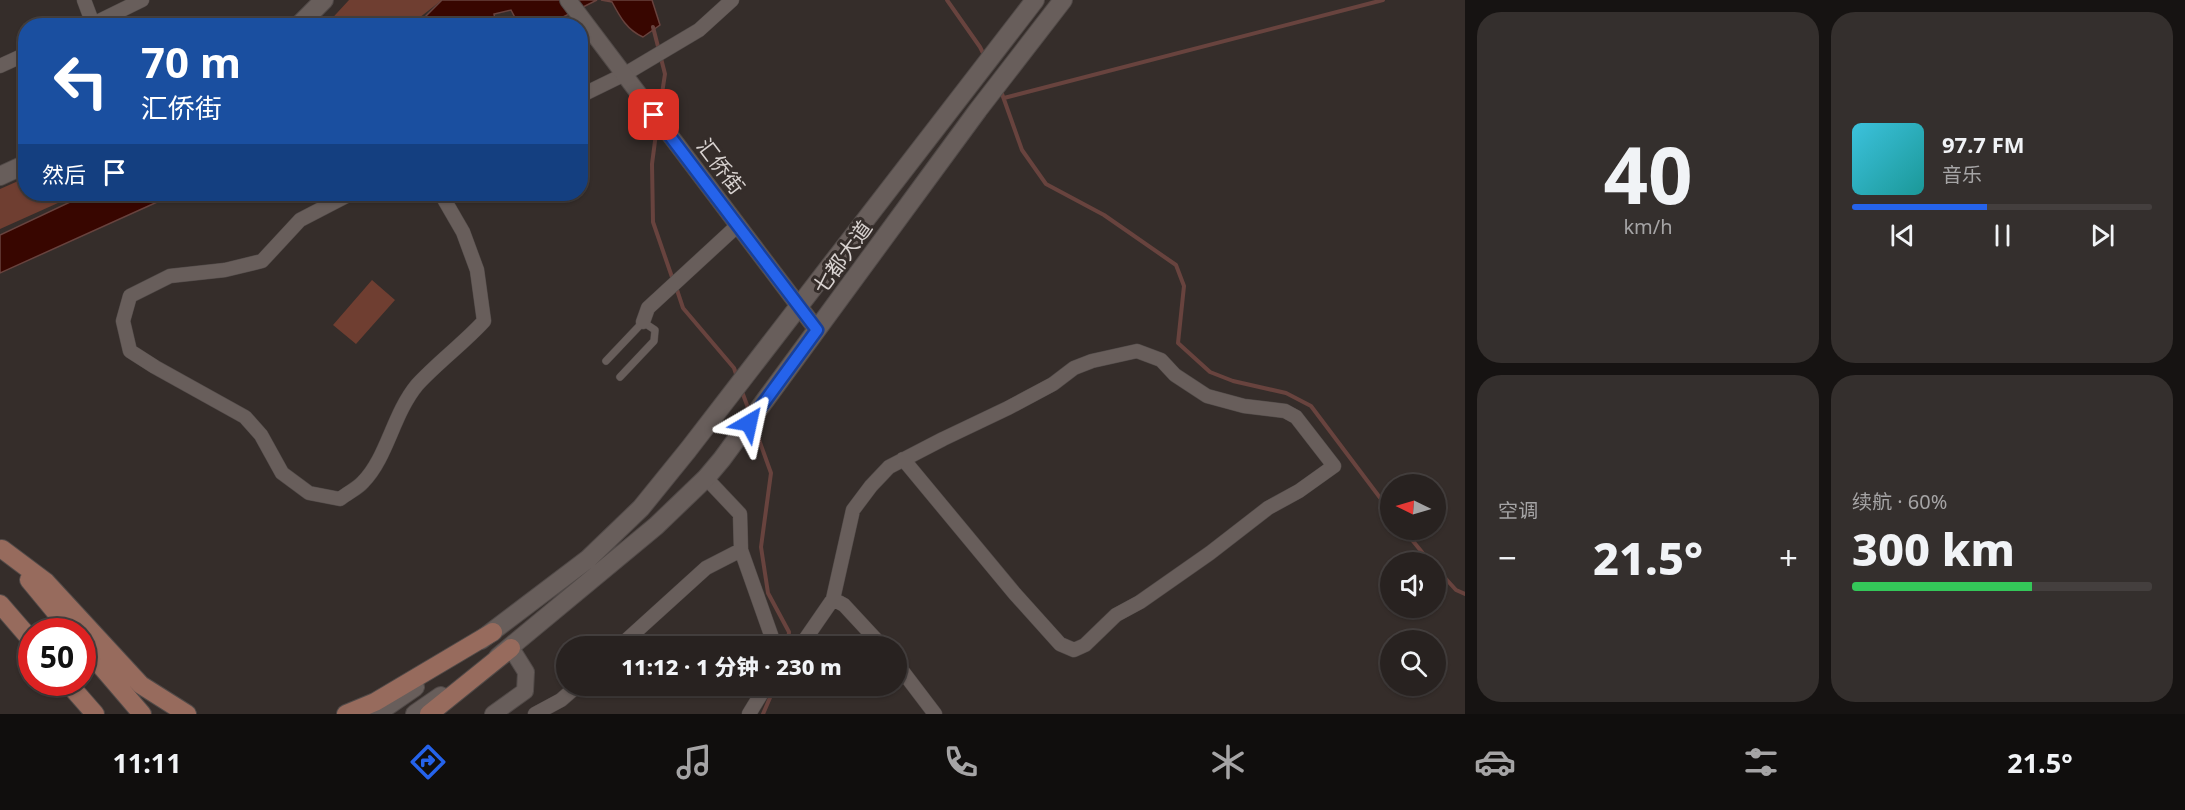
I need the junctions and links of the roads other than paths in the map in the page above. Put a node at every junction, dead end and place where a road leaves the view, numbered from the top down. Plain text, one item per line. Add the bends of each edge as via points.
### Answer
1 (84, 0) edge
2 (142, 0) edge
3 (324, 0) edge
4 (568, 0) edge
5 (732, 0) edge
6 (1035, 0) edge
7 (1063, 0) edge
8 (89, 18) edge
9 (105, 18) edge
10 (306, 18) edge
11 (581, 18) edge
12 (588, 27) edge
13 (18, 58) edge
14 (0, 66) edge
15 (625, 74) junction
16 (588, 92) edge
17 (18, 168) edge
18 (0, 176) edge
19 (337, 201) edge
20 (445, 201) edge
21 (737, 226) junction
22 (798, 307) junction
23 (643, 322) junction
24 (817, 330) junction
25 (606, 362) dead end
26 (620, 377) dead end
27 (903, 459) junction
28 (706, 478) junction
29 (1, 548) edge
30 (741, 550) junction
31 (833, 599) junction
32 (0, 604) edge
33 (60, 618) edge
34 (18, 625) edge
35 (493, 632) junction
36 (631, 636) edge
37 (771, 636) edge
38 (808, 636) edge
39 (873, 636) edge
40 (511, 648) junction
41 (96, 660) edge
42 (907, 677) edge
43 (80, 696) edge
44 (566, 696) edge
45 (760, 696) edge
46 (95, 714) edge
47 (142, 714) edge
48 (186, 714) edge
49 (346, 714) edge
50 (376, 714) edge
51 (415, 714) edge
52 (429, 714) edge
53 (493, 714) edge
54 (535, 714) edge
55 (749, 714) edge
56 (936, 714) edge

1 - 8 street
2 - 9 street
3 - 10 main road
4 - 11 street, 汇侨街
5 - 15 street via 699,30
6 - 22 main road, 七都大道
7 - 24 main road, 七都大道
12 - 15 street, 汇侨街
13 - 14 street
15 - 16 street
15 - 21 street, 汇侨街
17 - 18 main road
19 - 20 street via 300,220 262,261 170,276 130,296 123,321 130,351 245,417 261,435 282,473 309,493 340,499 363,482 417,385 484,321 477,270
21 - 22 street, 汇侨街
21 - 23 street via 648,308
22 - 24 street, 汇侨街
22 - 35 main road, 七都大道 via 641,508 588,560
23 - 25 lane
23 - 26 lane via 656,330 654,341
24 - 28 main road, 七都大道
27 - 27 street via 1008,408 1074,369 1137,351 1161,360 1175,375 1207,396 1285,411 1296,417 1334,466 1116,615 1085,645 1074,650 1060,644 1015,594
27 - 31 street via 883,473 853,510
28 - 30 street via 740,513
28 - 40 main road, 七都大道 via 656,526
29 - 33 main road
29 - 48 main road via 46,582 141,684
30 - 36 street via 706,568
30 - 37 street
31 - 38 street
31 - 39 street via 844,605
32 - 34 main road
35 - 49 main road via 375,702
35 - 50 main road, 七都大道
40 - 51 main road, 七都大道
40 - 52 main road
40 - 53 street via 526,672 525,691
41 - 47 main road
42 - 56 street
43 - 46 main road
44 - 54 street
45 - 55 street

